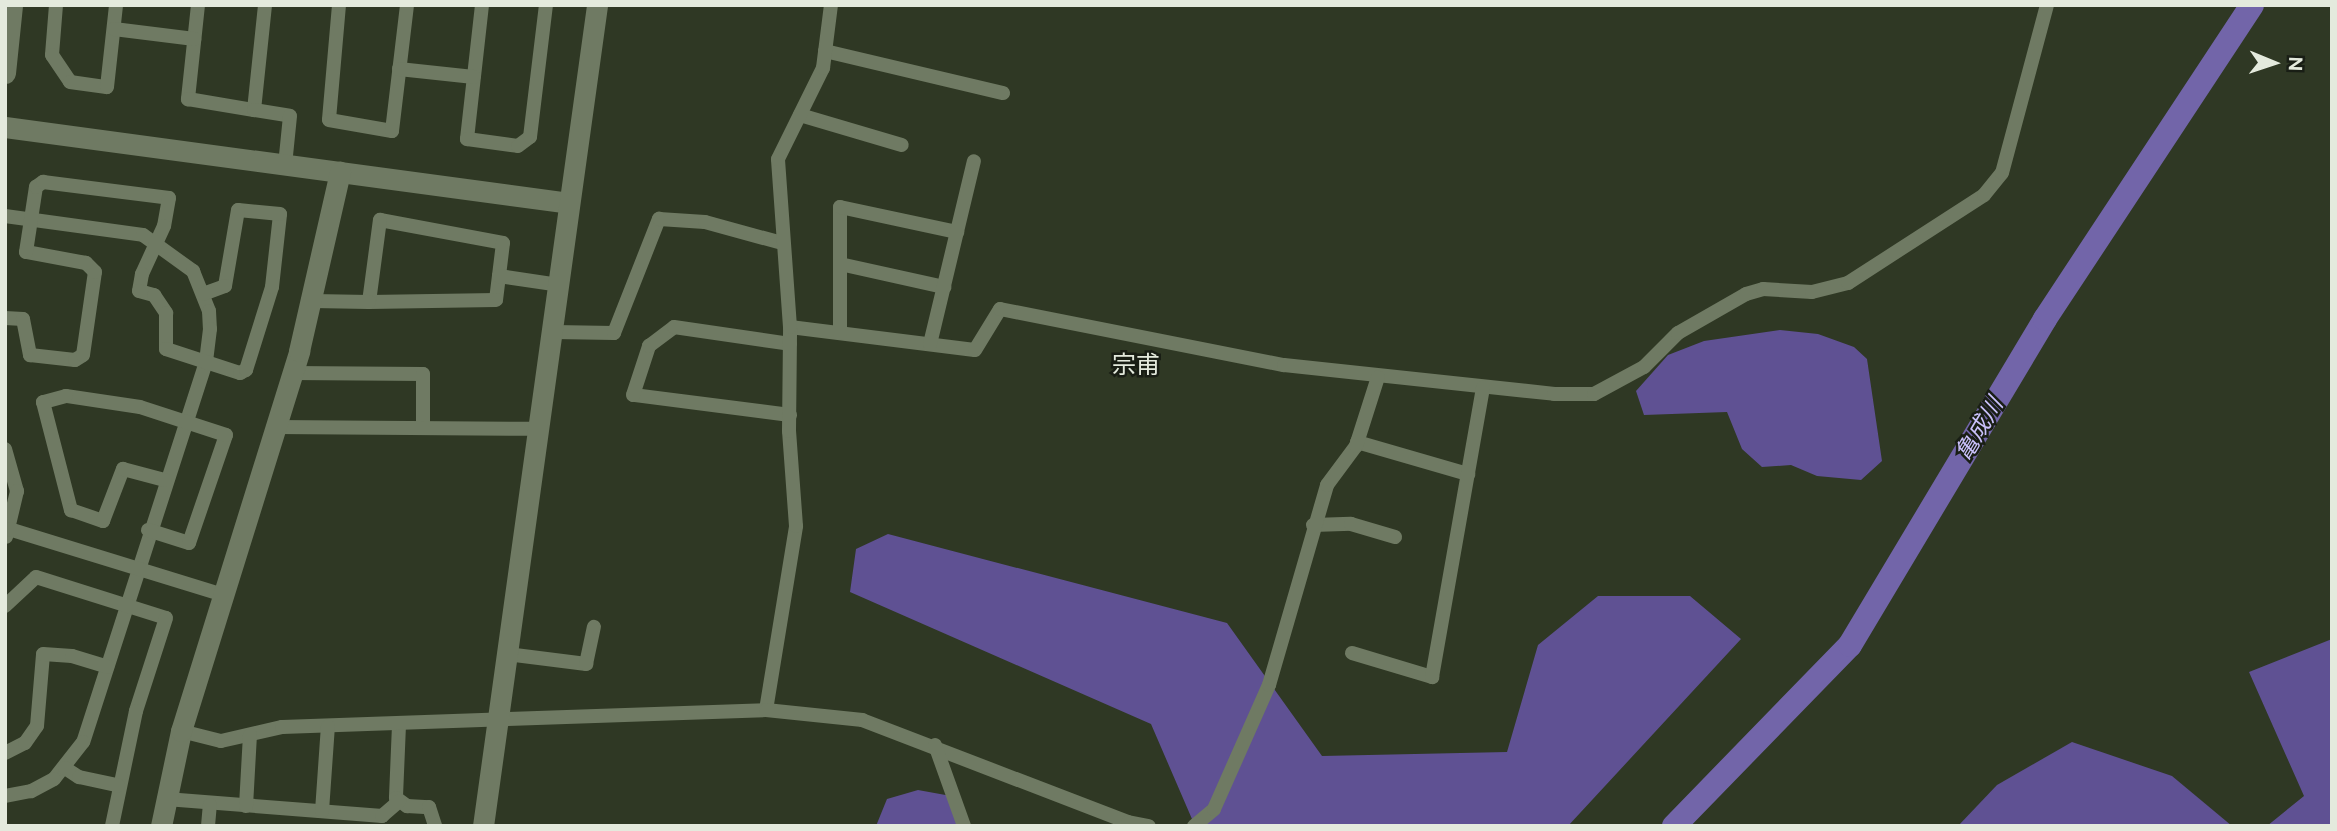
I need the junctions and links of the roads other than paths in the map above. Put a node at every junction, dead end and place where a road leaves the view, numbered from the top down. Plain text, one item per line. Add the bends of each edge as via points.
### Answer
1 (12, 5) edge
2 (56, 5) edge
3 (116, 5) edge
4 (198, 5) edge
5 (265, 5) edge
6 (339, 5) edge
7 (407, 5) edge
8 (482, 5) edge
9 (546, 5) edge
10 (597, 5) edge
11 (831, 5) edge
12 (2047, 5) edge
13 (114, 29) junction
14 (194, 39) junction
15 (825, 51) junction
16 (400, 69) junction
17 (5, 73) edge
18 (474, 77) junction
19 (1003, 93) dead end
20 (254, 110) junction
21 (800, 115) junction
22 (5, 127) edge
23 (902, 145) dead end
24 (974, 161) dead end
25 (285, 165) junction
26 (340, 172) junction
27 (569, 203) junction
28 (5, 216) edge
29 (31, 219) junction
30 (957, 232) junction
31 (156, 242) junction
32 (782, 243) junction
33 (840, 264) junction
34 (499, 276) junction
35 (560, 285) junction
36 (944, 287) junction
37 (203, 295) junction
38 (313, 301) junction
39 (369, 302) junction
40 (5, 318) edge
41 (790, 327) junction
42 (554, 332) junction
43 (840, 334) junction
44 (790, 344) junction
45 (930, 344) junction
46 (206, 362) junction
47 (292, 373) junction
48 (1378, 377) junction
49 (1483, 387) junction
50 (790, 415) junction
51 (186, 421) junction
52 (275, 427) junction
53 (424, 428) junction
54 (540, 429) junction
55 (1357, 442) junction
56 (5, 449) edge
57 (1468, 474) junction
58 (165, 480) junction
59 (1313, 525) junction
60 (148, 530) junction
61 (7, 534) edge
62 (1395, 537) dead end
63 (136, 570) junction
64 (223, 595) junction
65 (5, 606) edge
66 (125, 606) junction
67 (594, 627) dead end
68 (1352, 653) dead end
69 (507, 654) junction
70 (107, 667) junction
71 (766, 710) junction
72 (497, 719) junction
73 (399, 725) junction
74 (328, 726) junction
75 (181, 731) junction
76 (250, 735) junction
77 (935, 745) junction
78 (5, 753) edge
79 (65, 768) junction
80 (118, 785) junction
81 (5, 796) edge
82 (166, 799) junction
83 (399, 801) junction
84 (210, 805) junction
85 (246, 806) junction
86 (322, 811) junction
87 (112, 826) edge
88 (161, 826) edge
89 (208, 826) edge
90 (435, 826) edge
91 (483, 826) edge
92 (964, 826) edge
93 (1149, 826) edge
94 (1194, 826) edge

1 - 17 street
2 - 13 street via 52,55 70,82 107,87
3 - 13 street
4 - 14 street
5 - 20 street
6 - 16 street via 329,120 392,131
7 - 16 street
8 - 18 street
9 - 18 street via 530,137 518,146 467,139
10 - 27 street
11 - 15 street
12 - 49 street via 2002,173 1984,195 1848,283 1812,292 1763,289 1746,294 1678,333 1644,368 1594,394
13 - 14 street
14 - 20 street via 188,99
15 - 19 street
15 - 21 street via 823,68
16 - 18 street
20 - 25 street via 290,116
21 - 23 street
21 - 32 street via 778,159
22 - 25 street
24 - 30 street
25 - 26 street
26 - 27 street
26 - 38 street
27 - 35 street
28 - 29 street
29 - 31 street via 143,235
29 - 31 street via 36,187 43,182 169,198
29 - 40 street via 26,252 86,263 95,272 83,355 75,360 30,355 23,319
30 - 33 street via 840,207
30 - 36 street
31 - 37 street via 193,271
31 - 46 street via 139,291 154,295 166,313 166,349
32 - 41 street
32 - 42 street via 705,222 659,219 614,333
33 - 36 street
33 - 43 street
34 - 35 street
34 - 39 street via 496,300
34 - 39 street via 503,243 380,220
35 - 42 street
36 - 45 street
37 - 46 street via 210,329
37 - 46 street via 225,286 238,210 280,214 272,287 246,370 240,373
38 - 39 street
38 - 47 street
41 - 43 street
41 - 44 street
42 - 54 street
43 - 45 street
44 - 50 street
44 - 50 street via 674,327 649,346 633,395
45 - 48 street via 975,350 1000,309 1284,365
46 - 51 street
47 - 52 street
47 - 53 street via 423,374
48 - 49 street
48 - 55 street
49 - 57 street
50 - 71 street via 796,526
51 - 58 street
51 - 58 street via 140,407 66,396 43,402 71,510 103,521 123,469
51 - 60 street via 226,435 189,543
52 - 53 street
52 - 64 street
53 - 54 street
54 - 69 street
55 - 57 street
55 - 59 street via 1327,485
56 - 61 street via 17,491
57 - 68 street via 1432,677
58 - 60 street
59 - 62 street via 1351,524
59 - 94 street via 1269,685 1214,809
60 - 63 street
61 - 63 street
63 - 64 street
63 - 66 street
64 - 75 street
65 - 66 street via 36,577
66 - 70 street
66 - 80 street via 166,618
67 - 69 street via 586,664
69 - 72 street
70 - 78 street via 72,656 43,654 37,726 25,743
70 - 79 street via 83,742
71 - 72 street
71 - 77 street via 862,720
72 - 73 street
72 - 91 street
73 - 74 street
73 - 83 street via 395,793
74 - 76 street via 282,727
74 - 86 street
75 - 76 street via 221,741
75 - 82 street
76 - 85 street
77 - 92 street
77 - 93 street via 1037,788
79 - 80 street via 79,777
79 - 81 street via 30,791
80 - 87 street
82 - 84 street
82 - 88 street
83 - 86 street via 383,816
83 - 90 street via 429,807
84 - 85 street
84 - 89 street
85 - 86 street

